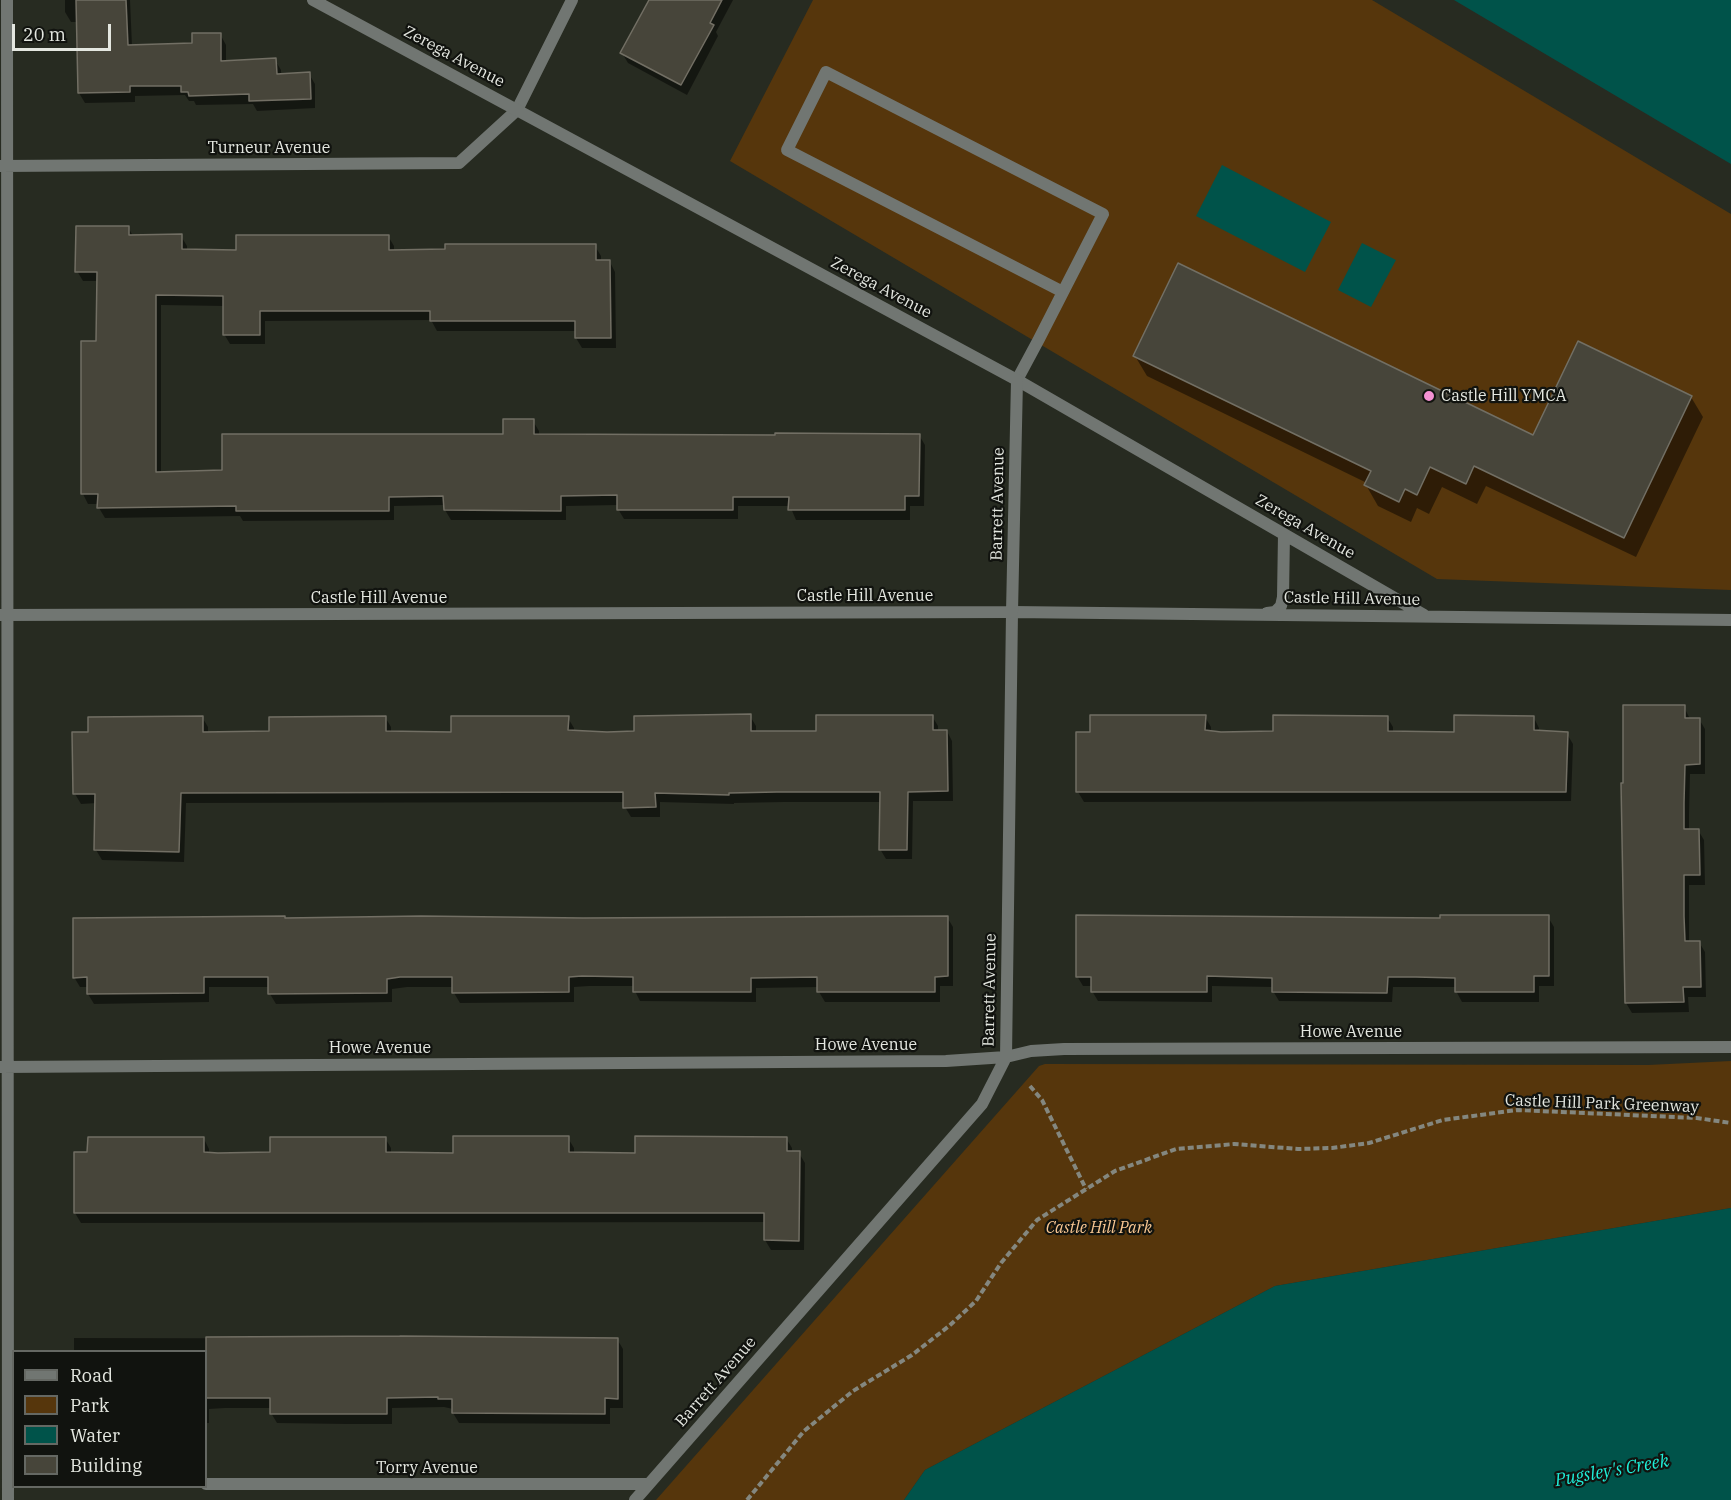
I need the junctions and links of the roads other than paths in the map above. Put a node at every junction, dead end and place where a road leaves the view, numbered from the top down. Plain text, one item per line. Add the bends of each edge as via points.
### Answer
1 (7, 0) edge
2 (313, 0) edge
3 (572, 0) edge
4 (517, 110) junction
5 (4, 166) edge
6 (1063, 292) junction
7 (1017, 381) junction
8 (1284, 534) junction
9 (1012, 612) junction
10 (4, 615) edge
11 (1261, 615) junction
12 (1427, 617) junction
13 (1731, 620) edge
14 (1731, 1047) edge
15 (1006, 1057) junction
16 (3, 1067) edge
17 (207, 1484) edge
18 (649, 1484) junction
19 (7, 1485) edge
20 (8, 1500) edge
21 (635, 1500) edge

1 - 5 street
2 - 4 street, Zerega Avenue
3 - 4 street
4 - 5 street, Turneur Avenue via 459,163
4 - 7 street, Zerega Avenue
5 - 10 street
6 - 6 street via 1103,214 826,72 787,150
6 - 7 street
7 - 8 street, Zerega Avenue
7 - 9 street, Barrett Avenue
8 - 11 street via 1281,606 1275,612
8 - 12 street, Zerega Avenue
9 - 10 street, Castle Hill Avenue
9 - 11 street, Castle Hill Avenue
9 - 15 street, Barrett Avenue
10 - 16 street
11 - 12 street, Castle Hill Avenue
12 - 13 street, Castle Hill Avenue
14 - 15 street, Howe Avenue via 1064,1049
15 - 16 street, Howe Avenue via 934,1061
15 - 18 street, Barrett Avenue via 982,1104
16 - 19 street
17 - 18 street, Torry Avenue
18 - 21 street, Barrett Avenue
19 - 20 street

